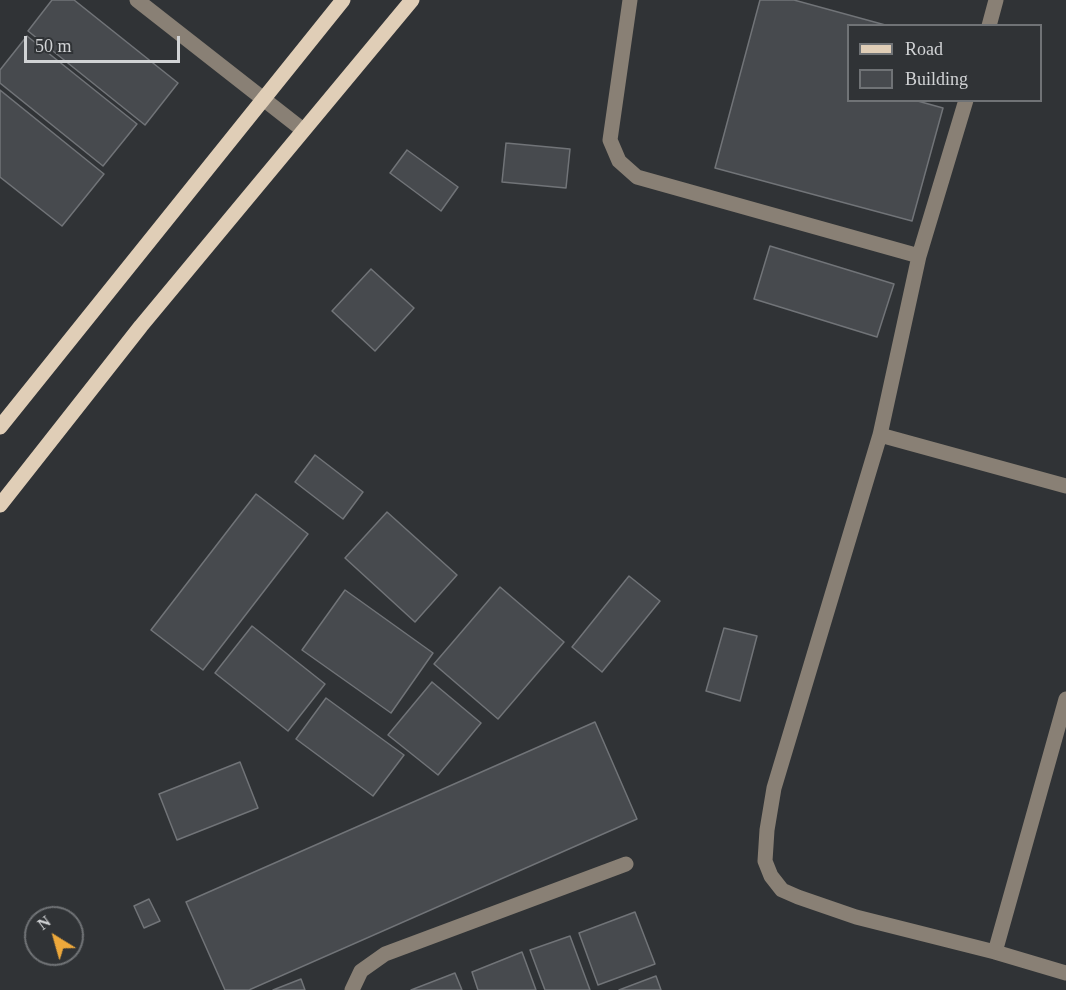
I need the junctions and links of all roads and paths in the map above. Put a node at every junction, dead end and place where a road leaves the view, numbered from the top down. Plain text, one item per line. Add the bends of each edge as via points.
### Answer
1 (137, 0) edge
2 (343, 0) edge
3 (412, 0) edge
4 (630, 0) edge
5 (996, 0) edge
6 (990, 24) edge
7 (262, 100) junction
8 (965, 102) edge
9 (303, 130) junction
10 (919, 256) junction
11 (0, 427) edge
12 (880, 435) junction
13 (1066, 486) edge
14 (0, 505) edge
15 (1066, 699) edge
16 (626, 864) dead end
17 (995, 952) junction
18 (1066, 973) edge
19 (352, 990) edge

1 - 7 lane
2 - 7 main road
3 - 9 main road
4 - 10 lane via 610,140 619,161 637,177
5 - 6 lane
7 - 9 lane
7 - 11 main road
8 - 10 lane
9 - 14 main road
10 - 12 lane
12 - 13 lane
12 - 17 lane via 774,788 765,861 782,890 798,897 856,917
15 - 17 lane
16 - 19 lane via 385,954 361,971
17 - 18 lane

